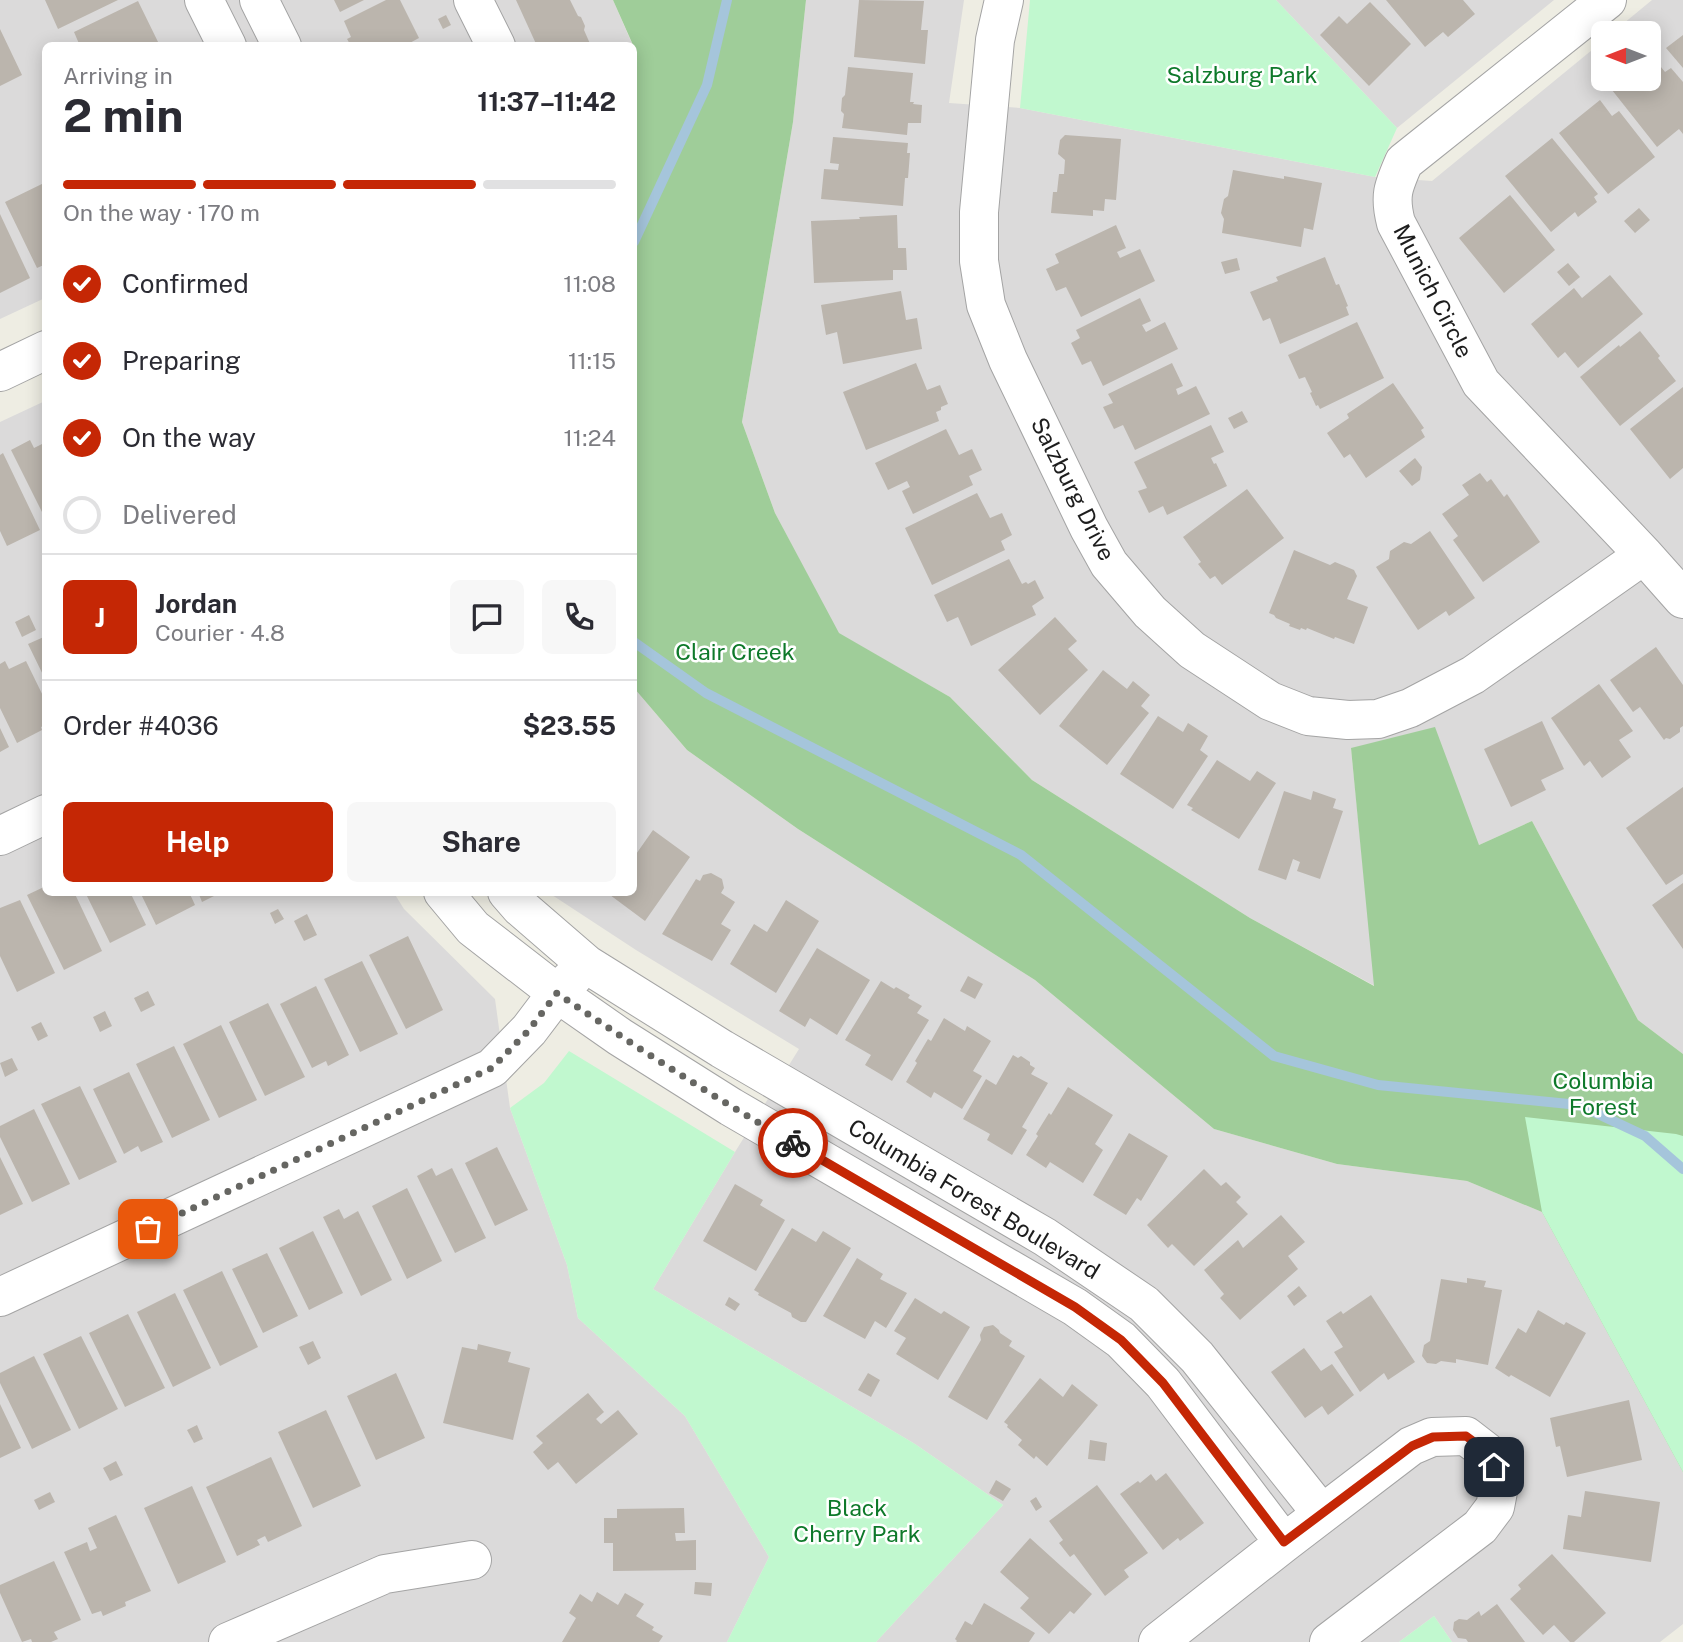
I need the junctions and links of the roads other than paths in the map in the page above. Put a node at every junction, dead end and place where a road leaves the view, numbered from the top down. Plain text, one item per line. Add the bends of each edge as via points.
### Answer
1 (204, 0) edge
2 (260, 0) edge
3 (474, 0) edge
4 (1004, 0) edge
5 (1607, 0) edge
6 (225, 42) edge
7 (280, 42) edge
8 (494, 42) edge
9 (42, 352) edge
10 (0, 372) edge
11 (1644, 555) junction
12 (1683, 599) edge
13 (42, 816) edge
14 (0, 836) edge
15 (446, 896) edge
16 (510, 896) edge
17 (586, 964) junction
18 (557, 993) junction
19 (0, 1297) edge
20 (1322, 1514) junction
21 (1284, 1542) junction
22 (472, 1560) dead end
23 (228, 1642) edge
24 (1158, 1642) edge
25 (1329, 1642) edge

1 - 6 street
2 - 7 street
3 - 8 street
4 - 11 street, Salzburg Drive via 995,40 979,212 979,261 986,305 1008,360 1109,564 1150,612 1192,650 1270,701 1308,716 1378,719 1473,676
5 - 11 street, Munich Circle via 1405,162 1394,186 1392,205 1396,223 1481,383
9 - 10 street
11 - 12 street, Munich Circle
13 - 14 street
15 - 18 street, Columbia Forest Boulevard via 473,928
16 - 17 street, Columbia Forest Boulevard
17 - 18 street
17 - 20 street, Columbia Forest Boulevard via 722,1049 1045,1237 1144,1304 1197,1357
18 - 19 street via 492,1068
18 - 21 street, Columbia Forest Boulevard via 731,1107 1075,1307 1121,1340 1163,1383
20 - 21 street
20 - 25 street via 1412,1446 1433,1437 1466,1436 1489,1453 1500,1481 1496,1507 1480,1527
21 - 24 street
22 - 23 street via 384,1574

